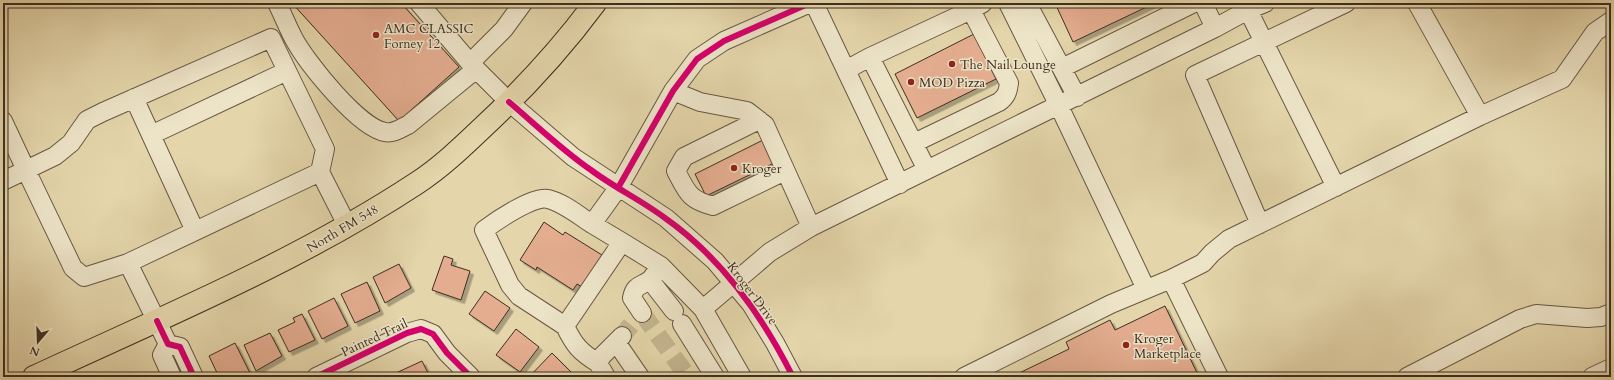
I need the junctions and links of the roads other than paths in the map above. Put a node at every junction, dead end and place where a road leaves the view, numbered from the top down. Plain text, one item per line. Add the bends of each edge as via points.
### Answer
1 (277, 3) edge
2 (419, 3) edge
3 (523, 3) edge
4 (595, 3) edge
5 (810, 3) edge
6 (814, 3) edge
7 (1008, 3) edge
8 (1027, 3) edge
9 (1194, 3) edge
10 (1202, 3) edge
11 (1265, 3) edge
12 (1346, 3) edge
13 (1417, 3) edge
14 (977, 7) edge
15 (1246, 7) edge
16 (1611, 21) edge
17 (1216, 28) junction
18 (1264, 42) junction
19 (870, 57) junction
20 (472, 67) junction
21 (1062, 68) junction
22 (846, 70) junction
23 (287, 71) junction
24 (673, 91) junction
25 (1077, 97) junction
26 (134, 98) junction
27 (509, 102) junction
28 (1059, 106) junction
29 (1480, 116) junction
30 (759, 120) junction
31 (3, 122) edge
32 (151, 135) junction
33 (914, 143) junction
34 (26, 170) junction
35 (927, 170) junction
36 (786, 171) junction
37 (320, 172) junction
38 (3, 181) edge
39 (900, 184) junction
40 (1336, 187) junction
41 (618, 188) junction
42 (592, 224) junction
43 (1260, 224) junction
44 (347, 225) junction
45 (810, 227) junction
46 (195, 231) junction
47 (622, 242) junction
48 (128, 263) junction
49 (661, 266) junction
50 (1171, 279) junction
51 (650, 280) junction
52 (735, 284) junction
53 (1146, 289) junction
54 (703, 309) junction
55 (1611, 312) edge
56 (157, 321) junction
57 (630, 325) junction
58 (565, 326) junction
59 (168, 344) junction
60 (1611, 368) edge
61 (602, 370) edge
62 (34, 377) edge
63 (172, 377) edge
64 (194, 377) edge
65 (316, 377) edge
66 (471, 377) edge
67 (640, 377) edge
68 (715, 377) edge
69 (742, 377) edge
70 (793, 377) edge
71 (964, 377) edge
72 (1219, 377) edge
73 (1406, 377) edge
74 (1592, 377) edge

1 - 20 street via 295,40 330,89 371,127 386,133 408,125
2 - 20 street, Kroger Drive
3 - 20 street
4 - 27 main road, North FM 548 via 563,44
5 - 24 street via 724,40 697,60
6 - 22 street
7 - 28 street
8 - 21 street
9 - 21 street
10 - 17 street
11 - 15 street
12 - 18 street
13 - 29 street
14 - 19 street
14 - 33 street via 1009,83 1008,91 999,102
15 - 17 street
15 - 18 street
16 - 29 street via 1595,32 1562,79
17 - 25 street
18 - 40 street
18 - 43 street via 1195,75
19 - 22 street
19 - 33 street
20 - 27 street, Kroger Drive
21 - 25 street
22 - 39 street
23 - 26 street via 271,38
23 - 32 street
23 - 37 street via 325,149
24 - 30 street via 700,102 747,111
24 - 41 street
25 - 28 street
26 - 32 street
26 - 34 street via 87,120 71,143 55,156
27 - 41 street, Kroger Drive via 573,157
27 - 44 main road, North FM 548 via 418,183
28 - 35 street
28 - 53 street
29 - 40 street
30 - 36 street via 765,125
30 - 36 street via 684,157 676,171 689,195 701,203 714,206
31 - 34 street
32 - 46 street
33 - 35 street
34 - 38 street
34 - 48 street via 73,268 84,278
35 - 39 street
36 - 45 street
37 - 44 street
37 - 46 street
39 - 45 street
40 - 43 street
41 - 42 street
41 - 52 street, Kroger Drive via 679,228 715,261
42 - 47 street
42 - 58 street via 546,198 504,215 484,230 510,285 519,296
43 - 50 street via 1230,239 1203,263
44 - 56 main road, North FM 548 via 299,254
45 - 52 street via 770,252
46 - 48 street
47 - 49 street
47 - 58 street
48 - 56 street
49 - 51 street
49 - 54 street
50 - 53 street
50 - 72 street
51 - 57 street via 640,284 633,291
51 - 68 street via 678,317
52 - 54 street
52 - 70 street, Kroger Drive via 763,323
53 - 71 street via 1110,304
54 - 69 street
55 - 73 street via 1601,317 1536,314 1520,319
56 - 59 street
56 - 62 main road, North FM 548
57 - 61 street via 602,356
57 - 67 street
58 - 61 street via 572,341 582,353
59 - 63 street via 162,355
59 - 64 street via 180,347
60 - 74 street
65 - 66 street, Painted Trail via 407,333 421,329 433,334

